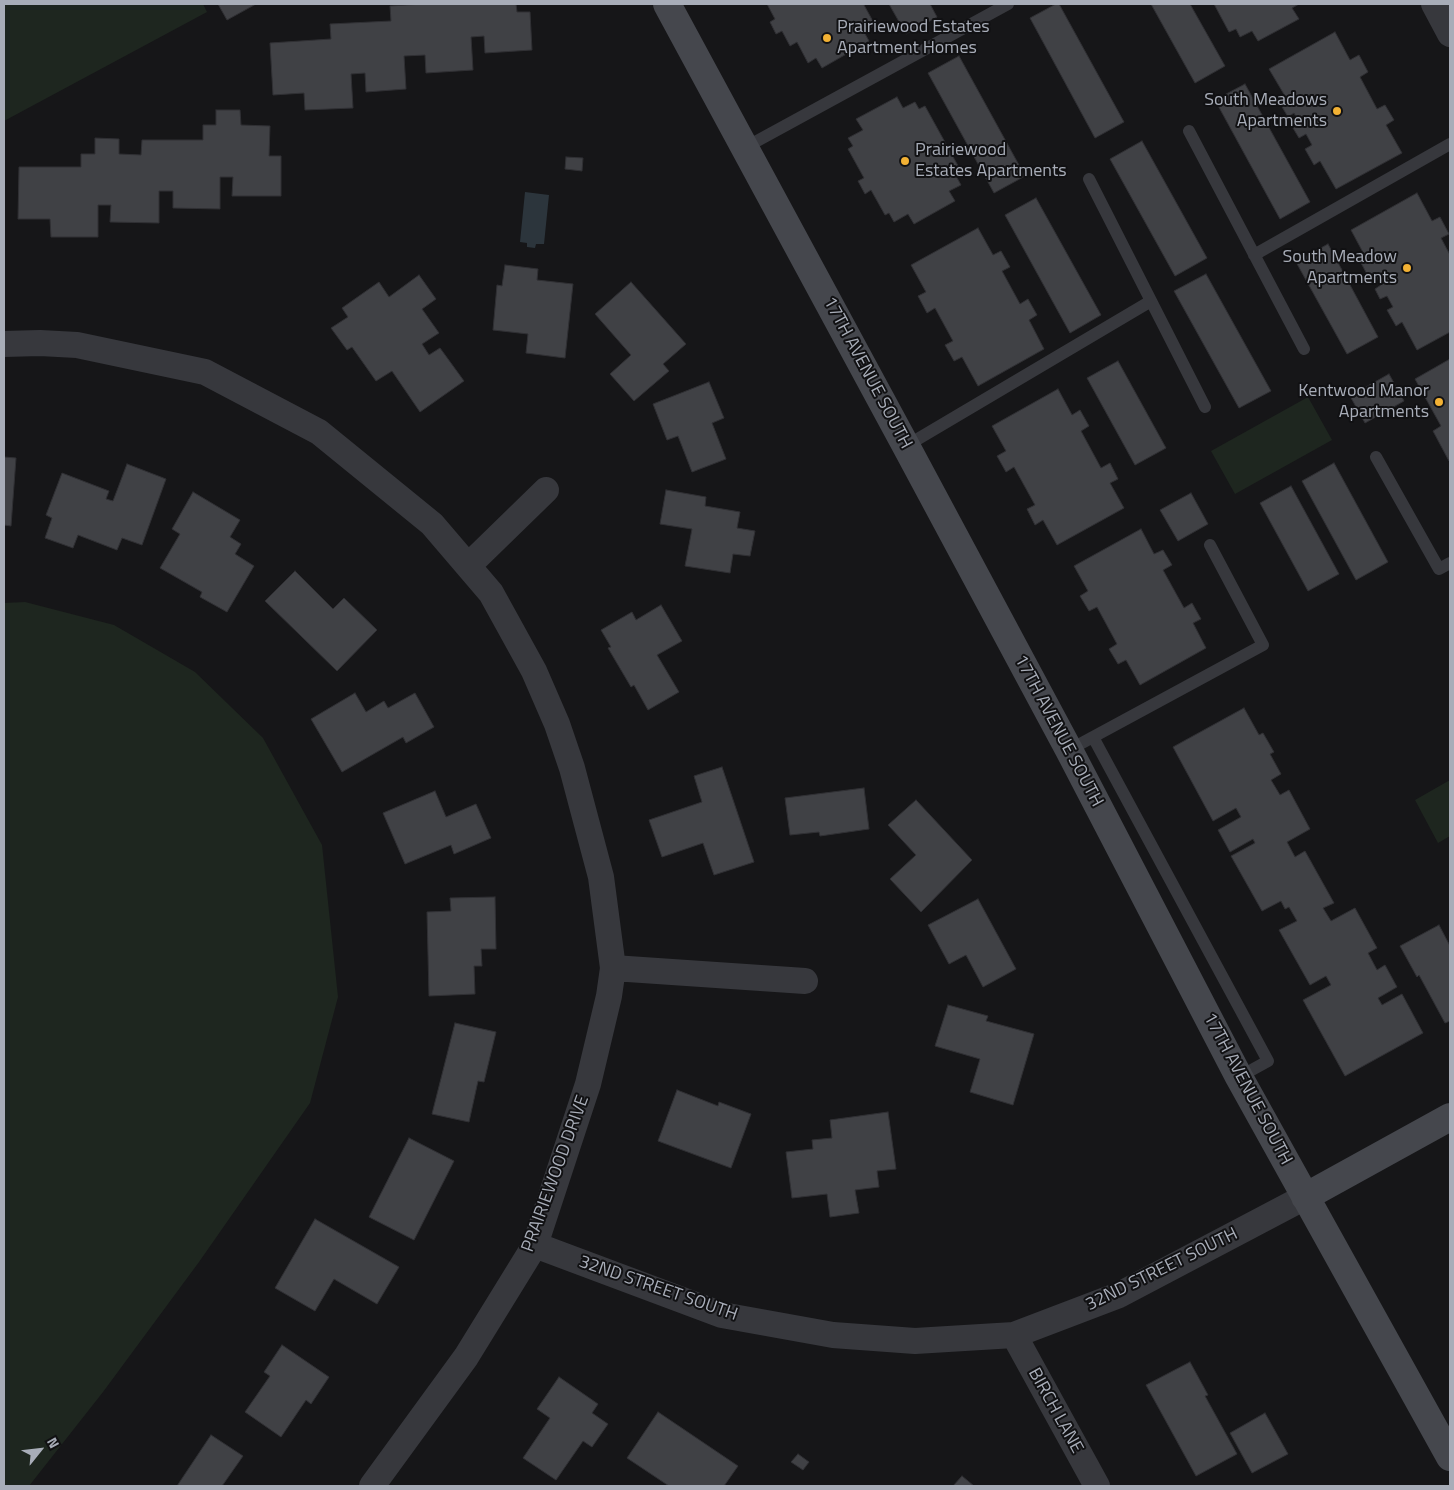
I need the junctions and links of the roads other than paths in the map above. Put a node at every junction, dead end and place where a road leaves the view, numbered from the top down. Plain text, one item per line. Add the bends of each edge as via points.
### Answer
1 (667, 4) edge
2 (1008, 4) edge
3 (1434, 4) edge
4 (1450, 34) edge
5 (1189, 131) dead end
6 (1450, 144) edge
7 (746, 147) junction
8 (1089, 179) dead end
9 (1254, 255) junction
10 (1151, 301) junction
11 (4, 344) edge
12 (1304, 349) dead end
13 (1205, 407) dead end
14 (906, 446) junction
15 (1376, 457) dead end
16 (546, 490) dead end
17 (1210, 545) dead end
18 (1450, 563) edge
19 (468, 566) junction
20 (1093, 737) junction
21 (1069, 750) junction
22 (612, 968) junction
23 (805, 981) dead end
24 (1239, 1077) junction
25 (1450, 1117) edge
26 (1305, 1197) junction
27 (535, 1245) junction
28 (1014, 1335) junction
29 (1450, 1457) edge
30 (372, 1486) edge
31 (1097, 1486) edge

1 - 7 street, 17TH AVENUE SOUTH
2 - 7 lane
3 - 4 street
5 - 9 lane
6 - 9 lane
7 - 14 street, 17TH AVENUE SOUTH
8 - 10 lane
9 - 12 lane
10 - 13 lane
10 - 14 lane
11 - 19 street, PRAIRIEWOOD DRIVE via 77,345 205,372 319,432 432,524
14 - 21 street, 17TH AVENUE SOUTH
15 - 18 lane via 1439,569
16 - 19 street
17 - 20 lane via 1263,645
19 - 22 street, PRAIRIEWOOD DRIVE via 491,593 534,671 558,724 601,877
20 - 21 lane
20 - 24 lane via 1268,1061
21 - 24 street, 17TH AVENUE SOUTH
22 - 23 street
22 - 27 street, PRAIRIEWOOD DRIVE via 610,996 588,1084
24 - 26 street, 17TH AVENUE SOUTH
25 - 26 street, 32ND STREET SOUTH
26 - 28 street, 32ND STREET SOUTH via 1119,1295
26 - 29 street, 17TH AVENUE SOUTH
27 - 28 street, 32ND STREET SOUTH via 722,1315 832,1335 914,1341
27 - 30 street, PRAIRIEWOOD DRIVE via 466,1357
28 - 31 street, BIRCH LANE

